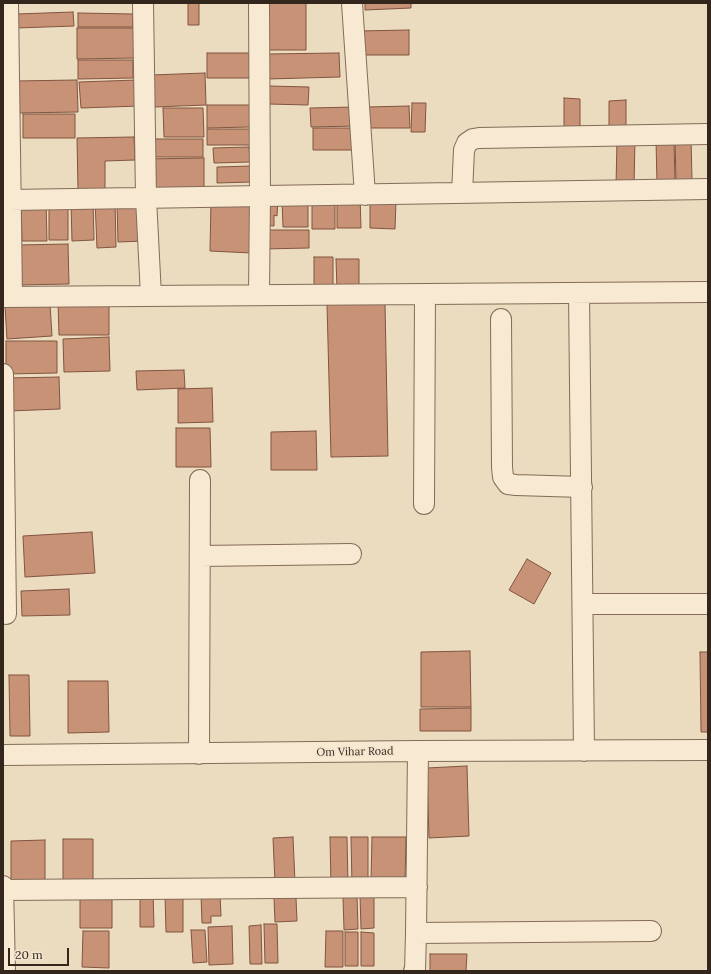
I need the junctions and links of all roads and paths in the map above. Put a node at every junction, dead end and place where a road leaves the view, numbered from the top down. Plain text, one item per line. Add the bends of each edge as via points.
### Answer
1 (8, 3) edge
2 (143, 3) edge
3 (259, 3) edge
4 (352, 3) edge
5 (5, 39) edge
6 (708, 134) edge
7 (708, 189) edge
8 (8, 191) edge
9 (462, 193) junction
10 (365, 195) junction
11 (260, 196) junction
12 (146, 198) junction
13 (708, 292) edge
14 (579, 293) junction
15 (425, 294) junction
16 (258, 295) junction
17 (151, 296) junction
18 (7, 297) edge
19 (501, 319) dead end
20 (3, 374) edge
21 (200, 480) dead end
22 (582, 487) junction
23 (424, 504) dead end
24 (351, 554) dead end
25 (200, 556) junction
26 (583, 604) junction
27 (708, 604) edge
28 (6, 614) dead end
29 (708, 750) edge
30 (418, 751) junction
31 (584, 751) junction
32 (199, 754) junction
33 (3, 755) edge
34 (3, 886) edge
35 (416, 886) junction
36 (3, 890) edge
37 (651, 931) dead end
38 (416, 933) junction
39 (5, 971) edge
40 (414, 971) edge

1 - 5 street
2 - 12 street
3 - 11 street
4 - 10 street
5 - 8 street
6 - 9 street via 473,139 467,143 464,150
7 - 9 street
8 - 12 street
8 - 18 street
9 - 10 street
10 - 11 street
11 - 12 street
11 - 16 street
12 - 17 street
13 - 14 street
14 - 15 street
14 - 22 street
15 - 16 street
15 - 23 street
16 - 17 street
17 - 18 street
19 - 22 street via 503,478 508,484 516,485
20 - 28 street
21 - 25 street
22 - 26 street
24 - 25 street
25 - 32 street
26 - 27 street
26 - 31 street
29 - 31 street, Om Vihar Road
30 - 31 street, Om Vihar Road
30 - 32 street, Om Vihar Road
30 - 35 street
32 - 33 street, Om Vihar Road
34 - 36 street
35 - 36 street
35 - 38 street
36 - 39 street
37 - 38 street
38 - 40 street

